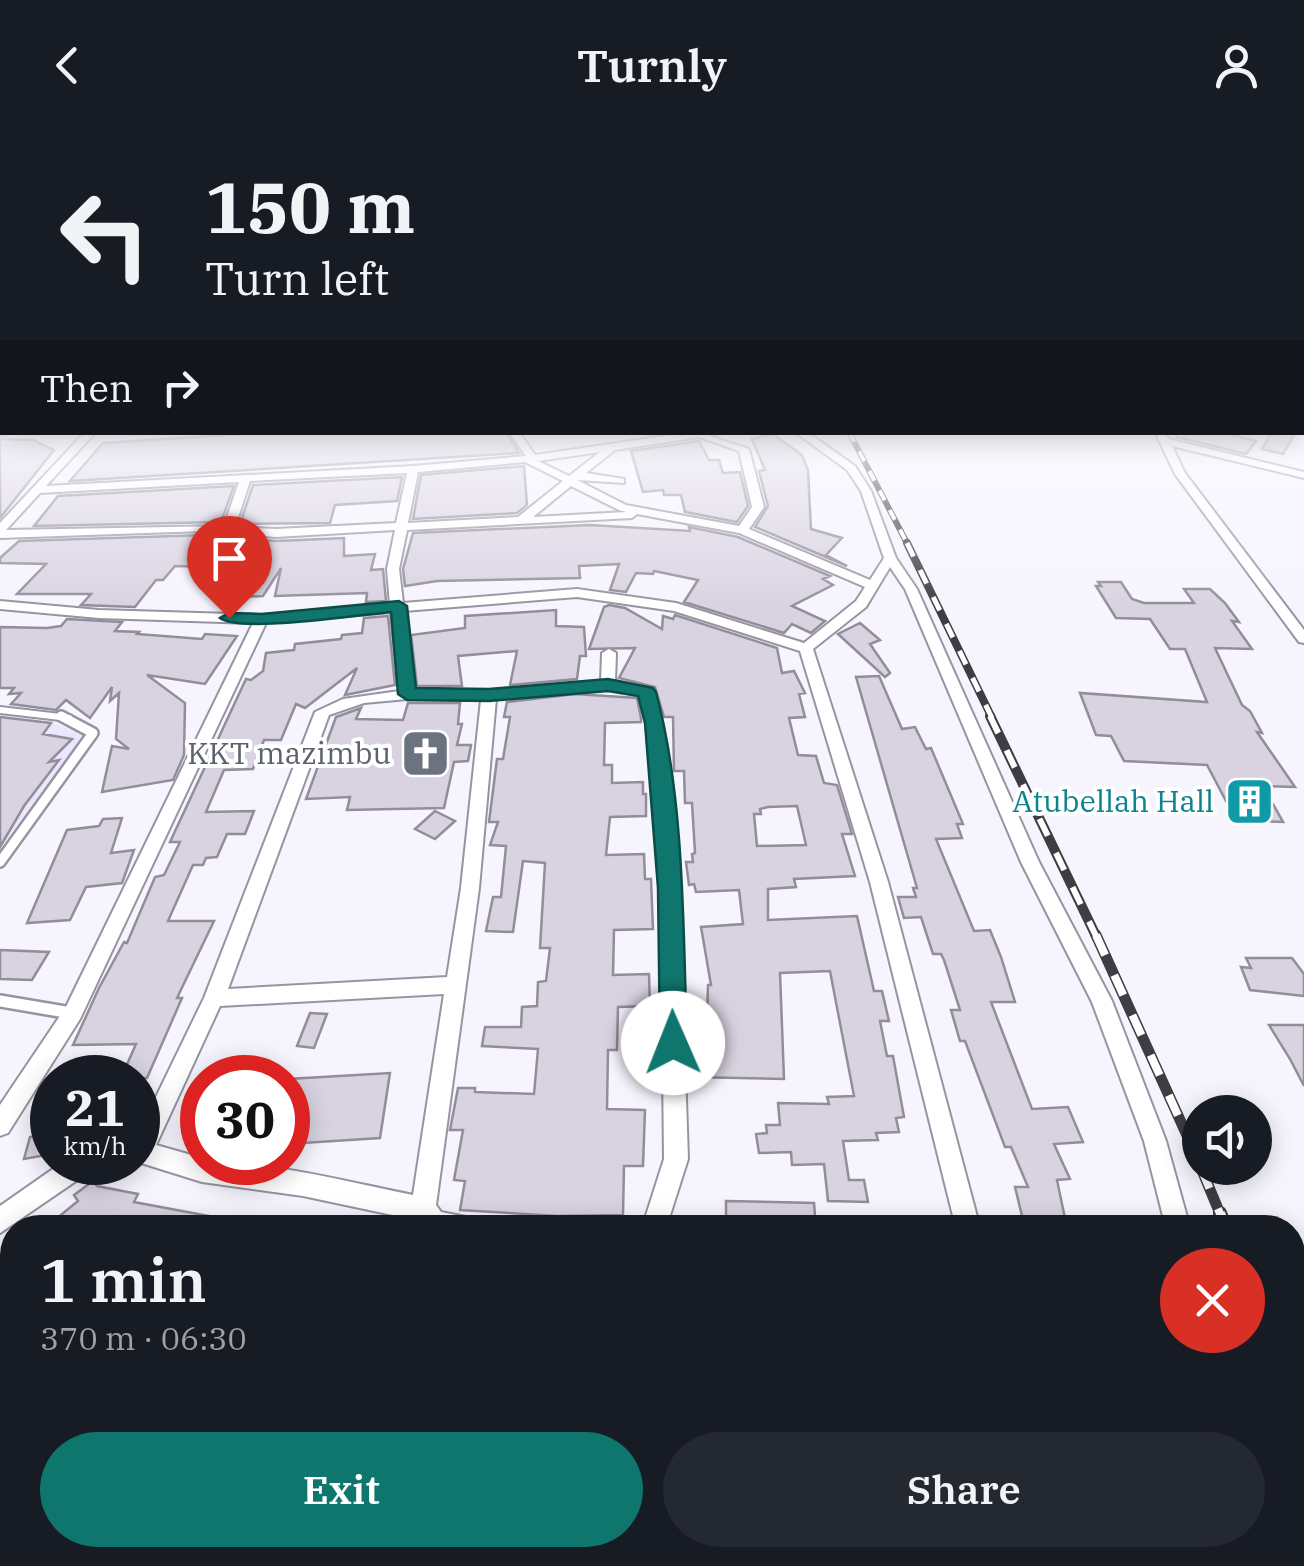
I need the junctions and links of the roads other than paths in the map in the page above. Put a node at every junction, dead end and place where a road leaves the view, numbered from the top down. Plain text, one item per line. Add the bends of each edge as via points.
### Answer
1 (54, 474) edge
2 (328, 474) edge
3 (411, 474) edge
4 (564, 474) edge
5 (580, 474) edge
6 (750, 474) edge
7 (856, 474) edge
8 (1180, 474) edge
9 (574, 479) junction
10 (244, 480) junction
11 (620, 482) dead end
12 (40, 490) junction
13 (0, 505) edge
14 (24, 506) junction
15 (663, 514) junction
16 (523, 520) junction
17 (402, 525) junction
18 (742, 530) junction
19 (228, 531) junction
20 (0, 532) edge
21 (890, 558) junction
22 (874, 586) junction
23 (0, 605) edge
24 (399, 606) junction
25 (262, 619) junction
26 (1304, 639) edge
27 (806, 648) junction
28 (609, 652) dead end
29 (608, 685) junction
30 (407, 694) junction
31 (489, 695) junction
32 (0, 710) edge
33 (0, 862) edge
34 (458, 986) junction
35 (214, 998) junction
36 (0, 1001) edge
37 (72, 1013) junction
38 (160, 1110) edge
39 (0, 1125) edge
40 (160, 1158) edge
41 (51, 1185) edge
42 (9, 1215) edge
43 (412, 1215) edge
44 (431, 1215) edge
45 (658, 1215) edge
46 (965, 1215) edge
47 (1174, 1215) edge

1 - 12 street
2 - 10 street
3 - 17 street
4 - 9 street
5 - 9 street
6 - 18 street via 758,507
7 - 21 street
8 - 26 street
9 - 11 street
9 - 15 street via 623,508
9 - 16 street
10 - 12 street
10 - 19 street
12 - 14 street
13 - 14 street
14 - 20 street
15 - 16 street
15 - 18 street
16 - 17 street
17 - 19 street
17 - 24 street via 393,568
18 - 22 street
19 - 20 street
21 - 22 street
21 - 47 street via 1102,1001
22 - 27 street
23 - 25 street
24 - 25 street
24 - 27 street via 577,592 676,607
24 - 30 street
25 - 37 street
27 - 46 street via 879,882
28 - 29 street
29 - 31 street
29 - 45 street via 647,692 668,870 676,1158
30 - 31 street
30 - 35 street via 339,703 323,712
31 - 34 street
32 - 33 lane via 64,715 93,733
34 - 35 street
34 - 44 street
35 - 38 street
36 - 37 lane
37 - 39 street
40 - 43 street via 303,1184
41 - 42 street

